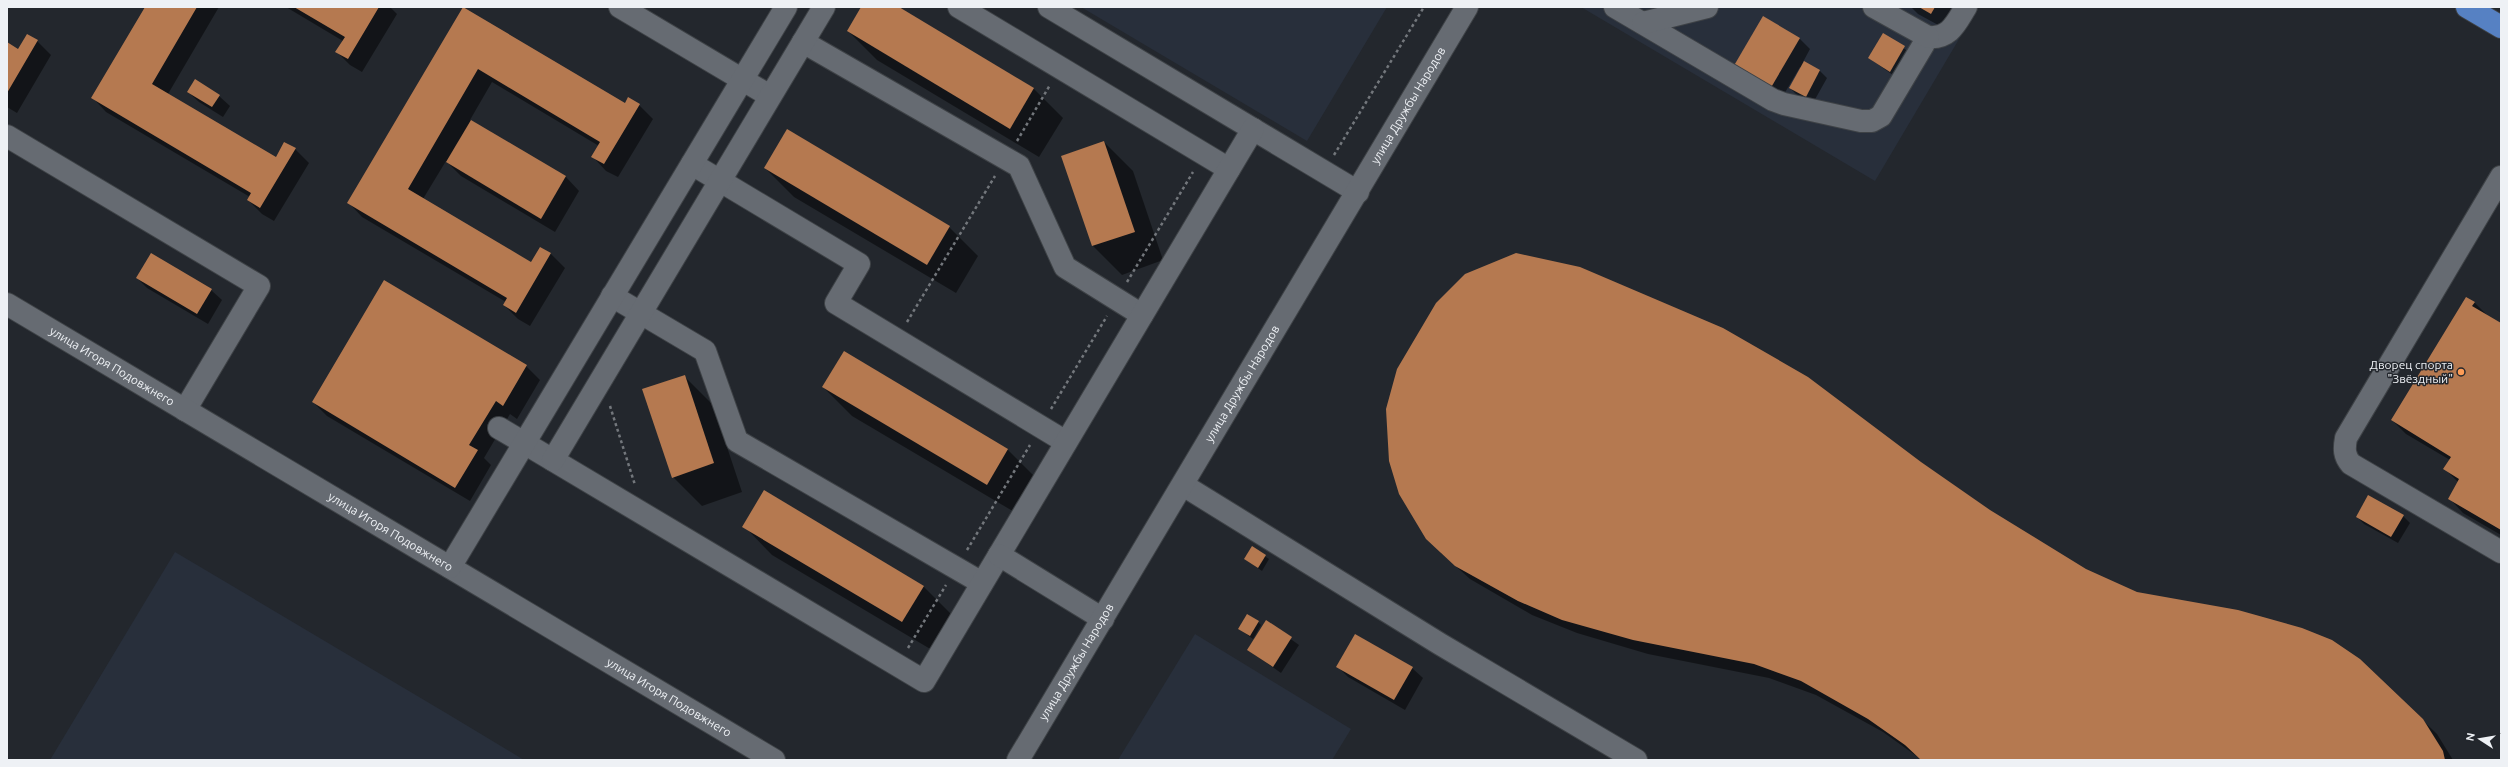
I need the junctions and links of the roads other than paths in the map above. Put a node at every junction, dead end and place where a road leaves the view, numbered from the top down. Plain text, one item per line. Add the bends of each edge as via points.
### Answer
1 (620, 7) edge
2 (786, 7) edge
3 (824, 7) edge
4 (959, 7) edge
5 (1050, 7) edge
6 (1466, 7) edge
7 (1616, 7) edge
8 (1707, 7) edge
9 (1874, 7) edge
10 (1966, 7) edge
11 (2467, 7) edge
12 (1643, 23) junction
13 (2499, 23) edge
14 (1928, 37) junction
15 (803, 42) junction
16 (742, 80) junction
17 (770, 96) junction
18 (1253, 129) junction
19 (7, 136) edge
20 (692, 164) junction
21 (1229, 169) junction
22 (720, 181) junction
23 (2499, 187) edge
24 (1358, 192) junction
25 (612, 296) junction
26 (7, 304) edge
27 (641, 313) junction
28 (1142, 314) junction
29 (185, 410) junction
30 (499, 428) dead end
31 (1066, 442) junction
32 (524, 443) junction
33 (553, 460) junction
34 (1183, 485) junction
35 (2501, 552) edge
36 (999, 555) junction
37 (450, 567) junction
38 (982, 583) junction
39 (1102, 619) junction
40 (774, 760) edge
41 (1018, 760) edge
42 (1636, 760) edge

1 - 16 street
2 - 16 street
3 - 15 street
4 - 21 street
5 - 18 street
6 - 24 street, улица Дружбы Народов
7 - 12 street
8 - 12 street
9 - 14 street
10 - 14 street via 1948,33 1942,37
11 - 13 main road
12 - 14 street via 1773,100 1861,121 1872,121 1888,108
15 - 17 street
15 - 28 street via 1019,166 1065,267
16 - 17 street
16 - 20 street
17 - 22 street
18 - 21 street
18 - 24 street
19 - 29 street via 258,286
20 - 22 street
20 - 25 street
21 - 28 street
22 - 27 street
22 - 31 street via 859,264 836,303
23 - 35 street via 2346,438 2344,448 2346,458 2351,464
24 - 34 street, улица Дружбы Народов
25 - 27 street
25 - 32 street
26 - 29 street, улица Игоря Подовжнего
27 - 33 street
27 - 38 street via 705,351 737,441
28 - 31 street
29 - 37 street, улица Игоря Подовжнего
30 - 32 street
31 - 36 street
32 - 33 street
32 - 37 street
33 - 38 street via 924,681
34 - 39 street, улица Дружбы Народов
34 - 42 street via 1440,644
36 - 38 street
36 - 39 street
37 - 40 street, улица Игоря Подовжнего
39 - 41 street, улица Дружбы Народов

